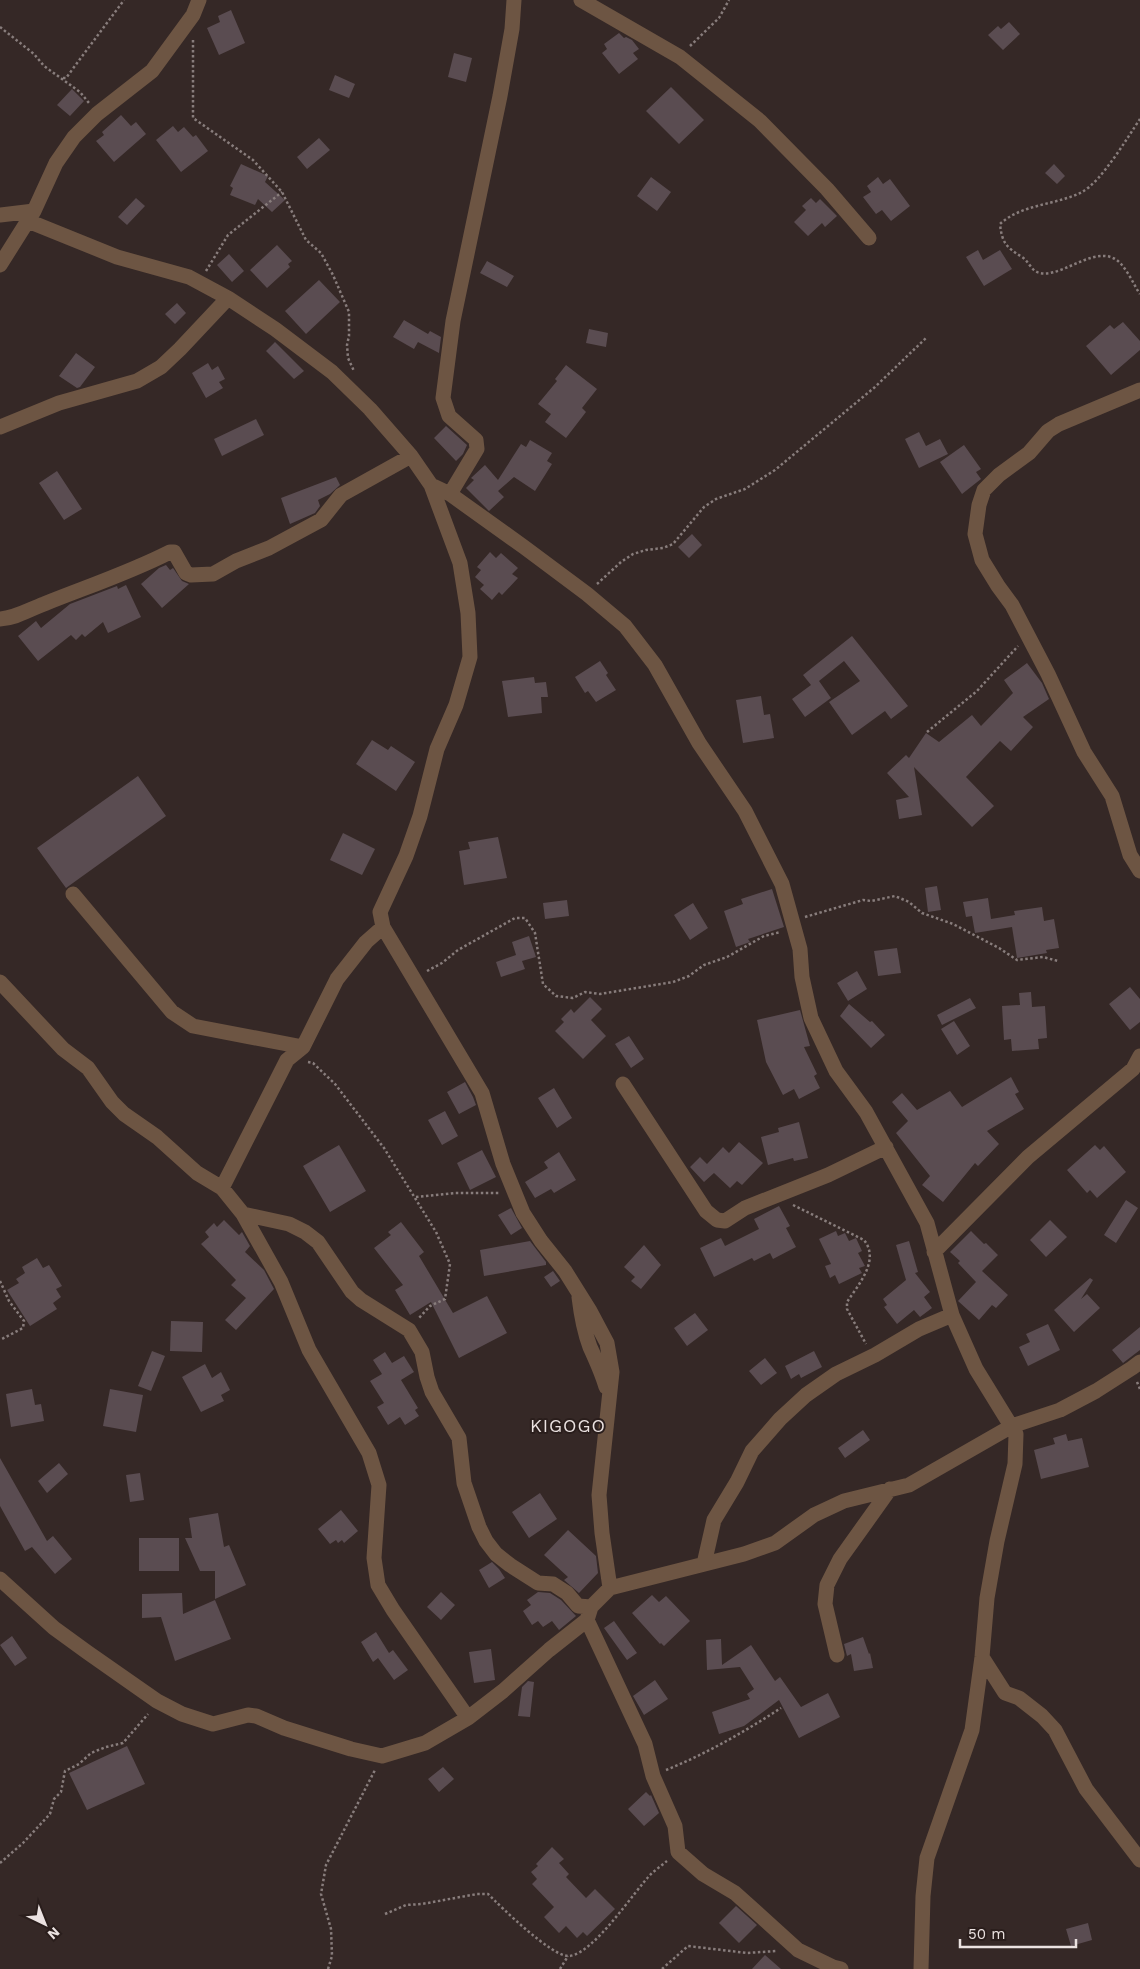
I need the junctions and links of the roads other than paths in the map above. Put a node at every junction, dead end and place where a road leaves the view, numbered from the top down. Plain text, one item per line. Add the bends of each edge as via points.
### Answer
1 (199, 0) edge
2 (514, 0) edge
3 (581, 0) edge
4 (1, 215) edge
5 (28, 220) junction
6 (868, 238) dead end
7 (0, 265) edge
8 (228, 298) junction
9 (1140, 390) edge
10 (0, 427) edge
11 (411, 456) junction
12 (430, 485) junction
13 (450, 494) junction
14 (0, 619) edge
15 (1140, 871) edge
16 (73, 894) dead end
17 (382, 927) junction
18 (2, 989) edge
19 (303, 1047) junction
20 (1140, 1056) edge
21 (623, 1084) dead end
22 (886, 1147) junction
23 (222, 1188) junction
24 (243, 1214) junction
25 (934, 1252) junction
26 (952, 1315) junction
27 (1140, 1362) edge
28 (1012, 1426) junction
29 (890, 1489) junction
30 (704, 1564) junction
31 (0, 1579) edge
32 (610, 1588) junction
33 (589, 1614) junction
34 (837, 1655) dead end
35 (982, 1657) junction
36 (468, 1718) junction
37 (1140, 1860) edge
38 (841, 1969) edge
39 (921, 1969) edge

1 - 5 street via 193,15 152,71 97,114 74,137 56,163
2 - 13 street via 500,96 453,321 443,398 449,416 476,440 477,449
3 - 6 street via 680,57 760,122 827,189
4 - 5 street
4 - 5 street
5 - 7 street
5 - 8 street via 117,257 189,277
8 - 10 street via 161,367 137,381 59,403
8 - 11 street via 275,328 332,372
9 - 15 street via 1048,432 1029,453 984,490 975,534 982,560 1012,605 1084,752 1112,796 1130,855
11 - 12 street
11 - 14 street via 341,495 322,520 213,574 186,573 174,552 170,552 12,618
12 - 13 street
12 - 17 street via 460,563 468,613 470,657 456,705 437,749 406,856 380,912
13 - 22 street via 587,594 625,626 654,665 699,743 745,811 782,884 800,949 802,978 811,1018 836,1071 866,1112
16 - 19 street via 172,1012 193,1026
17 - 19 street via 337,979
17 - 32 street via 482,1093 502,1164 523,1213 565,1271 607,1343 612,1372 599,1495
18 - 23 street via 63,1049 88,1068 124,1114 157,1137 197,1173
19 - 23 street via 287,1060
20 - 25 street via 1133,1069 1028,1157
21 - 22 street via 706,1211 717,1220 725,1221 745,1208 828,1175
22 - 25 street via 926,1223
23 - 24 street
24 - 33 street via 289,1224 305,1232 318,1242 360,1300 408,1330 422,1352 432,1392 458,1438 464,1482 486,1540 510,1565 538,1582 553,1584
24 - 36 street via 281,1282 308,1350 369,1453 379,1485 374,1558 378,1585
25 - 26 street
26 - 28 street via 976,1369
26 - 30 street via 836,1374 780,1419 752,1451 714,1520
27 - 28 street via 1060,1410
28 - 29 street via 909,1485
28 - 35 street via 1016,1434 1015,1464 996,1541
29 - 30 street via 844,1501 814,1515 776,1542
29 - 34 street via 840,1559 827,1585 826,1604
30 - 32 street
31 - 36 street via 54,1628 157,1701 182,1714 213,1724 256,1716 294,1731 382,1756 425,1743
32 - 33 street
33 - 36 street
33 - 38 street via 645,1744 653,1776 675,1826 678,1852 703,1874 735,1893 798,1950
35 - 37 street via 1005,1693 1018,1698 1055,1730 1086,1789
35 - 39 street via 972,1730 927,1858

